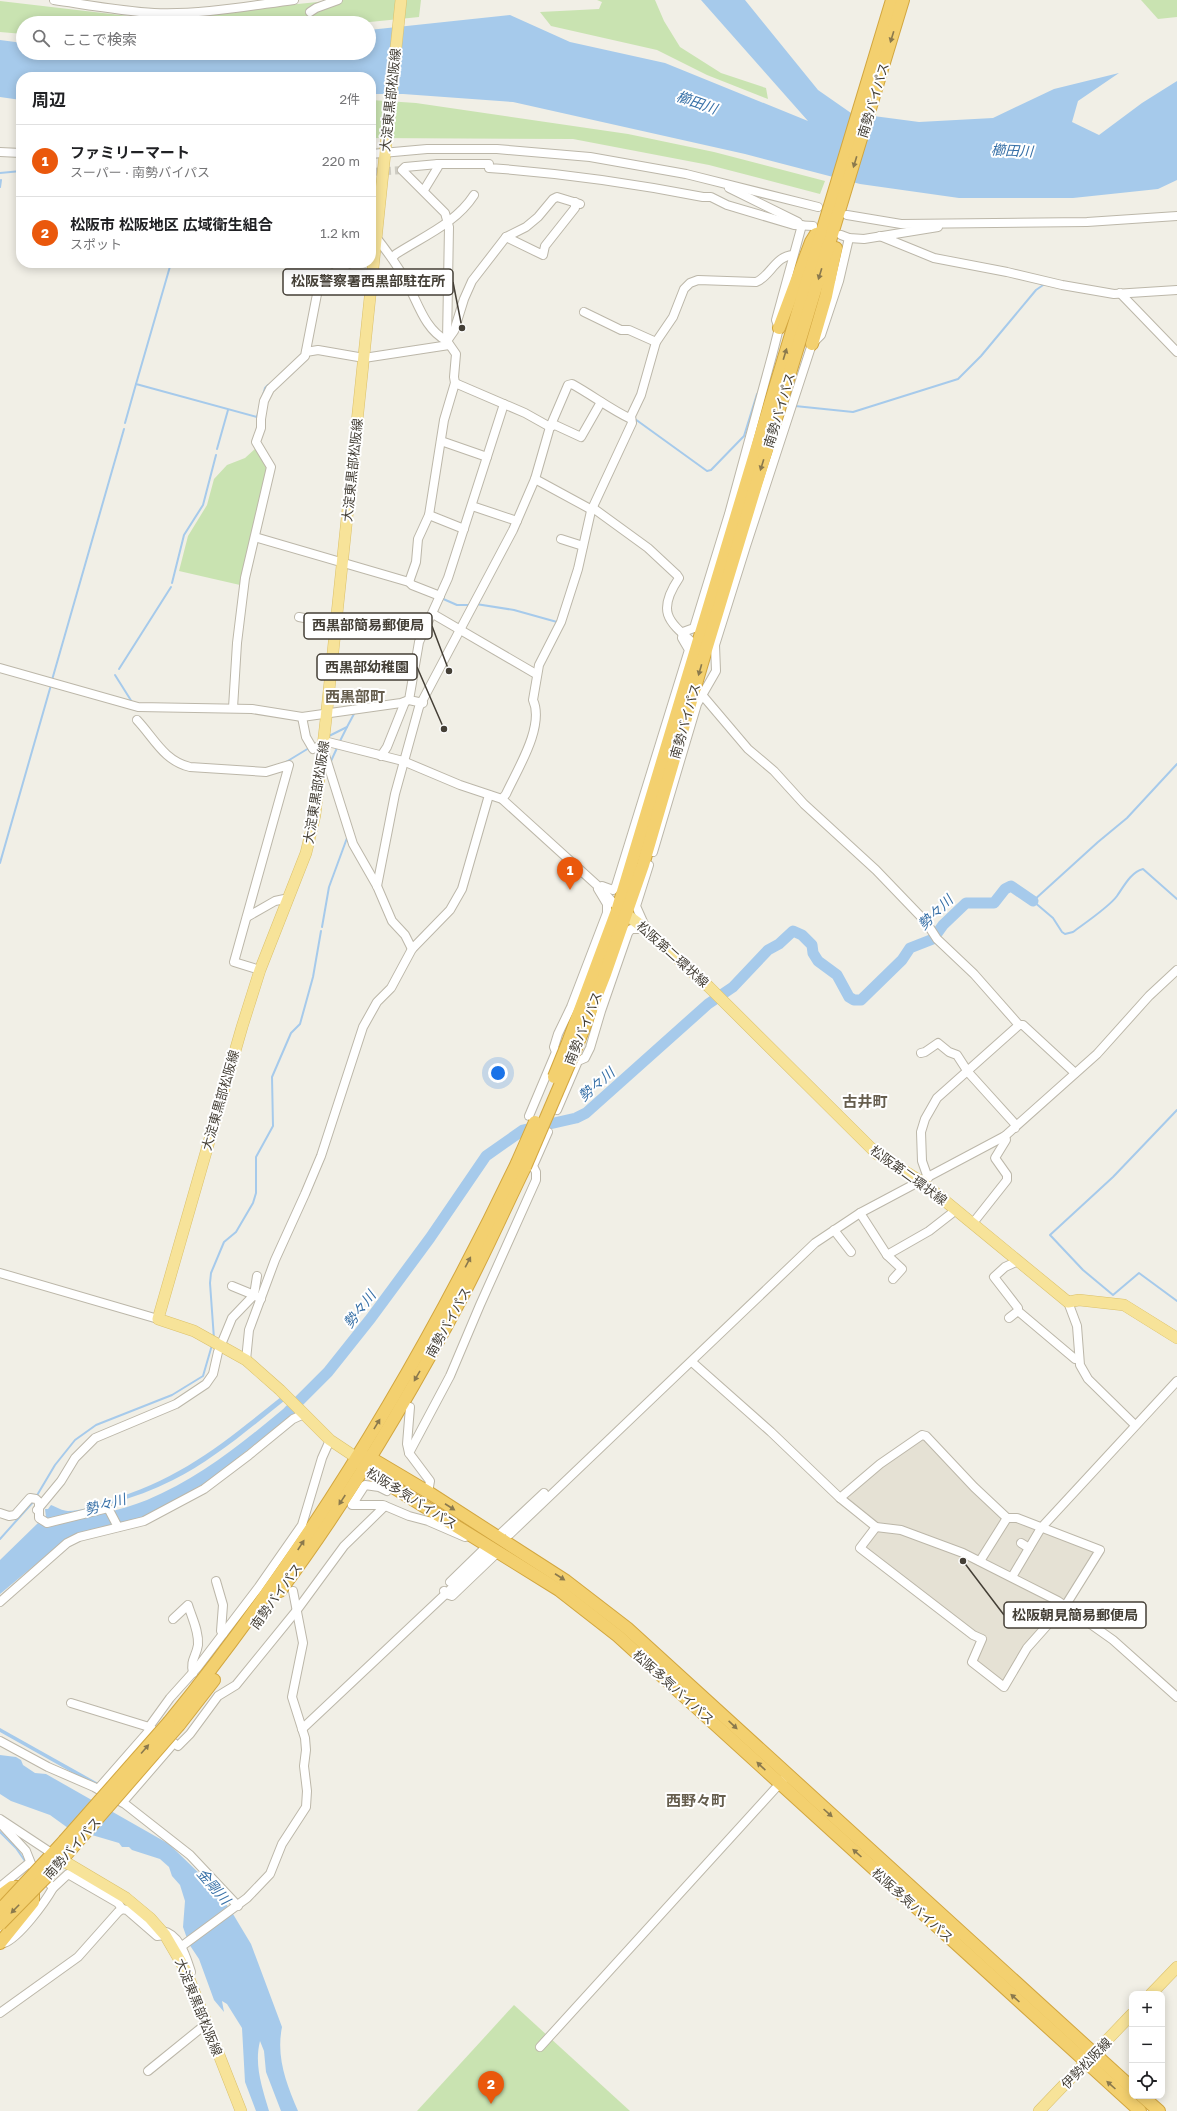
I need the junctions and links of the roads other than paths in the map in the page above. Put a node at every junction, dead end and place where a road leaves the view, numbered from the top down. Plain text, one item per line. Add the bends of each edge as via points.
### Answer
1 (54, 0) edge
2 (294, 0) edge
3 (338, 0) edge
4 (401, 0) edge
5 (892, 0) edge
6 (903, 0) edge
7 (310, 12) dead end
8 (0, 152) edge
9 (385, 152) junction
10 (10, 153) junction
11 (16, 153) edge
12 (376, 153) edge
13 (0, 158) edge
14 (438, 164) junction
15 (719, 181) junction
16 (424, 190) junction
17 (474, 195) dead end
18 (833, 213) junction
19 (1177, 216) edge
20 (376, 220) edge
21 (448, 222) junction
22 (802, 224) junction
23 (944, 224) junction
24 (813, 226) dead end
25 (880, 236) junction
26 (506, 237) junction
27 (376, 238) edge
28 (793, 255) junction
29 (392, 258) junction
30 (342, 268) edge
31 (371, 268) edge
32 (1177, 290) edge
33 (1120, 293) junction
34 (584, 312) dead end
35 (779, 328) junction
36 (656, 342) junction
37 (448, 343) junction
38 (812, 344) junction
39 (306, 352) junction
40 (1177, 352) edge
41 (364, 356) junction
42 (455, 383) junction
43 (601, 402) junction
44 (504, 404) junction
45 (631, 419) junction
46 (550, 427) junction
47 (441, 441) junction
48 (487, 456) junction
49 (535, 479) junction
50 (472, 506) junction
51 (591, 509) junction
52 (429, 515) junction
53 (517, 521) junction
54 (464, 529) junction
55 (254, 537) junction
56 (561, 539) dead end
57 (582, 545) junction
58 (342, 561) junction
59 (409, 582) junction
60 (440, 597) junction
61 (433, 614) junction
62 (299, 616) dead end
63 (335, 624) junction
64 (461, 629) junction
65 (683, 632) junction
66 (701, 650) junction
67 (715, 663) junction
68 (0, 668) edge
69 (536, 674) junction
70 (702, 696) junction
71 (407, 701) junction
72 (423, 703) junction
73 (233, 708) junction
74 (326, 714) junction
75 (302, 717) junction
76 (137, 720) dead end
77 (319, 744) junction
78 (381, 756) junction
79 (403, 761) junction
80 (489, 795) junction
81 (502, 799) junction
82 (377, 886) junction
83 (599, 887) junction
84 (289, 898) junction
85 (622, 911) junction
86 (247, 917) junction
87 (643, 927) junction
88 (412, 949) junction
89 (260, 970) junction
90 (1177, 970) edge
91 (1019, 1025) junction
92 (921, 1053) dead end
93 (968, 1072) junction
94 (1075, 1073) junction
95 (558, 1110) dead end
96 (529, 1116) dead end
97 (1015, 1128) junction
98 (548, 1132) dead end
99 (1005, 1136) junction
100 (925, 1180) junction
101 (956, 1210) junction
102 (860, 1213) junction
103 (973, 1223) junction
104 (834, 1230) junction
105 (851, 1252) dead end
106 (888, 1255) junction
107 (1018, 1261) junction
108 (0, 1273) edge
109 (257, 1276) dead end
110 (893, 1279) dead end
111 (232, 1286) dead end
112 (257, 1297) junction
113 (1068, 1302) junction
114 (1018, 1311) junction
115 (158, 1318) junction
116 (1009, 1318) dead end
117 (1177, 1338) edge
118 (216, 1342) junction
119 (1078, 1359) junction
120 (246, 1360) junction
121 (692, 1362) junction
122 (1177, 1381) edge
123 (410, 1407) dead end
124 (302, 1413) junction
125 (1135, 1425) junction
126 (330, 1440) junction
127 (408, 1452) junction
128 (363, 1461) junction
129 (391, 1485) junction
130 (554, 1491) junction
131 (428, 1492) junction
132 (840, 1498) junction
133 (385, 1506) junction
134 (38, 1510) junction
135 (0, 1513) edge
136 (1007, 1518) junction
137 (117, 1526) junction
138 (876, 1527) junction
139 (1041, 1528) junction
140 (470, 1534) junction
141 (505, 1538) junction
142 (1021, 1543) dead end
143 (1029, 1548) junction
144 (491, 1551) junction
145 (980, 1561) junction
146 (1012, 1577) junction
147 (216, 1581) dead end
148 (293, 1591) dead end
149 (446, 1594) junction
150 (0, 1602) edge
151 (1064, 1605) junction
152 (297, 1610) junction
153 (173, 1619) dead end
154 (224, 1634) junction
155 (193, 1673) junction
156 (1177, 1697) edge
157 (71, 1703) dead end
158 (149, 1727) junction
159 (303, 1732) junction
160 (0, 1741) edge
161 (174, 1743) junction
162 (783, 1779) junction
163 (98, 1789) junction
164 (123, 1802) junction
165 (0, 1819) edge
166 (0, 1822) edge
167 (57, 1857) junction
168 (42, 1873) junction
169 (0, 1887) edge
170 (28, 1889) junction
171 (0, 1896) edge
172 (236, 1907) junction
173 (122, 1909) junction
174 (0, 1910) edge
175 (0, 1924) edge
176 (164, 1933) junction
177 (0, 1944) edge
178 (183, 1945) junction
179 (1177, 1967) edge
180 (192, 1987) junction
181 (1154, 1991) edge
182 (0, 2013) edge
183 (1129, 2017) edge
184 (206, 2024) junction
185 (540, 2048) dead end
186 (1090, 2058) junction
187 (148, 2071) dead end
188 (1129, 2086) edge
189 (1145, 2099) edge
190 (241, 2111) edge
191 (1039, 2111) edge
192 (1140, 2111) edge
193 (1159, 2111) edge

1 - 2 street via 155,13 179,13
3 - 7 street
4 - 9 main road, 大淀東黒部松阪線
5 - 18 highway, 南勢バイパス
6 -> 18 highway, 南勢バイパス
8 - 10 street
9 - 12 street
9 - 15 street via 427,149 525,151 622,161
9 - 20 main road, 大淀東黒部松阪線
10 - 11 street
10 - 13 street via 5,158
14 - 16 street
14 - 16 street via 405,167 402,170
14 - 22 street via 489,164 489,168 550,172 638,184 711,197 727,205 794,225
15 - 18 street
15 - 22 street
16 - 21 street via 445,213
17 - 21 street via 466,207
18 - 23 street via 901,224
18 - 35 highway via 811,242
18 -> 38 highway via 839,232 826,296
18 - 66 highway, 南勢バイパス
19 - 23 street via 1087,222
21 - 29 street
21 - 37 street
22 - 24 street
22 - 28 street
23 - 25 street via 933,229
25 - 33 street via 934,258 1062,285
25 - 38 street via 864,239 845,237 840,281 821,335
26 - 26 street via 530,224 557,197 578,203 545,246 543,255
26 - 37 street via 472,282
27 - 29 street
28 - 35 street via 776,320
28 - 36 street via 788,255 778,262 756,282 698,280 690,283 684,289 673,317
29 - 37 street via 407,282 429,328
30 - 39 street via 330,275 318,289
31 - 41 main road, 大淀東黒部松阪線
32 - 33 street
33 - 40 street
34 - 36 street via 621,330 629,330
35 - 65 street via 764,395 694,628
36 - 45 street via 650,367
37 - 41 street
37 - 42 street via 456,354
38 - 67 street via 790,401 716,645
39 - 41 street via 318,350
39 - 55 street via 270,389 264,401 261,428 256,442 271,467
41 - 58 main road, 大淀東黒部松阪線
42 - 44 street
42 - 47 street via 444,420
43 - 45 street
43 - 46 street via 581,437 555,425
43 - 46 street via 572,384 568,385
44 - 46 street
44 - 48 street
45 - 51 street via 632,423
46 - 49 street
47 - 48 street
47 - 52 street
48 - 50 street
49 - 51 street
49 - 53 street
50 - 53 street
50 - 54 street
51 - 57 street
51 - 65 street via 648,548 677,575 679,578 667,599 666,610 669,619
52 - 54 street
52 - 59 street via 418,539 416,562
53 - 64 street
54 - 60 street
55 - 58 street
55 - 73 street via 242,598
56 - 57 street
57 - 69 street via 578,569 561,622
58 - 59 street
58 - 63 main road, 大淀東黒部松阪線
59 - 60 street
60 - 61 street
61 - 64 street
61 - 71 street via 419,642
62 - 63 street
63 - 74 main road, 大淀東黒部松阪線
64 - 69 street
64 - 72 street
65 - 66 street
65 - 83 street via 682,638 688,650 616,886 613,890
66 - 67 street
66 - 85 highway, 南勢バイパス
67 - 70 street via 716,671
68 - 73 street via 131,706
69 - 81 street via 533,700 534,733
70 - 87 street via 697,704 636,906 644,922
70 - 91 street via 748,749 876,870
71 - 72 street
71 - 74 street
71 - 78 street
72 - 79 street via 419,707
73 - 75 street
74 - 75 street
74 - 77 main road, 大淀東黒部松阪線
75 - 77 street via 306,737
76 - 86 street via 153,741 180,765 266,772 289,765
77 - 78 street via 328,742
77 - 82 street via 353,844
77 - 84 main road, 大淀東黒部松阪線 via 315,815 306,853
78 - 79 street
79 - 80 street
79 - 82 street
80 - 81 street
80 - 88 street via 462,889 450,910
81 - 83 street
82 - 88 street via 392,921
83 - 85 street
83 - 96 street via 599,893 608,907 607,913 558,1034 554,1046 556,1052
84 - 86 street via 275,901
84 - 89 main road, 大淀東黒部松阪線
85 - 87 main road, 松阪第二環状線
85 - 128 highway, 南勢バイパス, bridge via 571,1047 463,1295
86 - 89 street via 234,962
87 - 95 street via 641,930 631,929 628,933 590,1048 585,1058 578,1061
87 - 100 main road, 松阪第二環状線 via 709,987 877,1154
88 - 112 street via 391,988 368,1016 321,1156
89 - 115 main road, 大淀東黒部松阪線
90 - 94 street via 1149,996 1097,1054
91 - 93 street
91 - 94 street via 1023,1025
92 - 93 street via 938,1043 956,1055
93 - 97 street via 1015,1124
93 - 100 street via 937,1098 925,1119 920,1144
94 - 97 street
97 - 99 street
98 - 127 street via 533,1166 536,1180 450,1376
99 - 100 street
99 - 103 street via 1006,1140 995,1158 1007,1175 1007,1180
100 - 101 main road, 松阪第二環状線
100 - 102 street
101 - 103 main road, 松阪第二環状線
101 - 106 street via 929,1231
102 - 104 street
102 - 106 street
103 - 107 main road, 松阪第二環状線
104 - 105 street
104 - 121 street via 815,1243
106 - 110 street via 902,1269
107 - 113 main road, 松阪第二環状線
107 - 114 street via 1005,1267 994,1277
108 - 115 street
109 - 112 street
111 - 112 street
112 - 118 street via 232,1318
112 - 120 street via 249,1330
113 - 117 main road via 1079,1300 1124,1304
113 - 119 street via 1077,1326
114 - 116 street
114 - 119 street
115 - 118 main road
118 - 120 main road
118 - 134 street via 212,1374 206,1384 176,1404 95,1438 75,1458
119 - 125 street via 1088,1379
120 - 124 main road
121 - 130 street
121 - 132 street
122 - 125 street
123 - 127 street
124 - 126 main road
124 - 137 street via 204,1489 144,1522
125 - 139 street
126 - 128 main road
126 - 154 street via 302,1525 270,1574
127 - 131 street via 430,1482
128 - 129 highway, 松阪多気バイパス
128 - 131 highway, 松阪多気バイパス
128 - 167 highway, 南勢バイパス, bridge via 174,1724
129 - 133 street via 387,1491 365,1485 352,1505
129 - 140 highway, 松阪多気バイパス
130 - 141 street via 551,1501
130 - 141 street via 548,1490
131 -> 141 highway, 松阪多気バイパス
132 - 136 street via 880,1464 922,1435 926,1436
132 - 138 street
133 - 140 street via 465,1537
133 - 152 street via 344,1546
134 - 135 street via 36,1499 30,1498 15,1515
134 - 137 street via 39,1518 47,1523 110,1509
136 - 139 street via 1017,1518
136 - 145 street
137 - 150 street via 67,1543
138 - 145 street via 901,1530
138 - 151 street via 860,1548 982,1639 972,1662 1004,1688 1027,1648
139 - 143 street
139 - 151 street via 1100,1550
140 - 144 highway, 松阪多気バイパス
141 -> 162 highway, 松阪多気バイパス via 627,1628
142 - 143 street
143 - 146 street
144 - 149 street via 452,1596
144 - 149 street via 443,1589
162 -> 144 highway, 松阪多気バイパス via 618,1636 559,1590
145 - 146 street
146 - 151 street
147 - 154 street via 223,1604 221,1631
148 - 152 street
149 - 159 street
151 - 156 street via 1113,1640
152 - 159 street via 303,1643 292,1697
152 - 161 street via 236,1685 218,1696 178,1746
153 - 155 street via 188,1605 198,1632 198,1645 191,1664
154 - 155 street
155 - 158 street via 170,1698
157 - 158 street
158 - 161 street
158 - 163 street via 148,1732
159 - 172 street via 307,1791 304,1812 284,1838 272,1871
160 - 163 street via 48,1768
161 - 164 street
162 - 185 street via 708,1866
162 - 186 highway, 松阪多気バイパス
163 - 164 street
164 - 172 street via 190,1855
165 - 167 street
166 - 168 street
167 - 168 highway, 南勢バイパス
167 - 176 main road, 大淀東黒部松阪線 via 126,1898
168 - 169 street
168 - 170 highway, 南勢バイパス, bridge
168 - 173 street via 68,1874 118,1903
168 - 177 street via 42,1906 16,1934 7,1942
170 - 171 highway via 12,1887
170 - 174 highway, 南勢バイパス, bridge
170 -> 175 highway, 南勢バイパス, bridge
170 - 177 highway via 33,1902
172 - 178 street
173 - 176 street via 127,1910 157,1936
173 - 182 street via 78,1957
176 - 178 street via 169,1932
176 - 180 main road, 大淀東黒部松阪線 via 176,1951
178 - 180 street
179 - 181 main road
180 - 184 main road, 大淀東黒部松阪線
183 - 186 main road, 伊勢松阪線
184 - 187 street
184 - 190 main road, 大淀東黒部松阪線
186 - 188 highway, 松阪多気バイパス
186 - 191 main road, 伊勢松阪線
192 -> 186 highway, 松阪多気バイパス
189 - 193 highway

